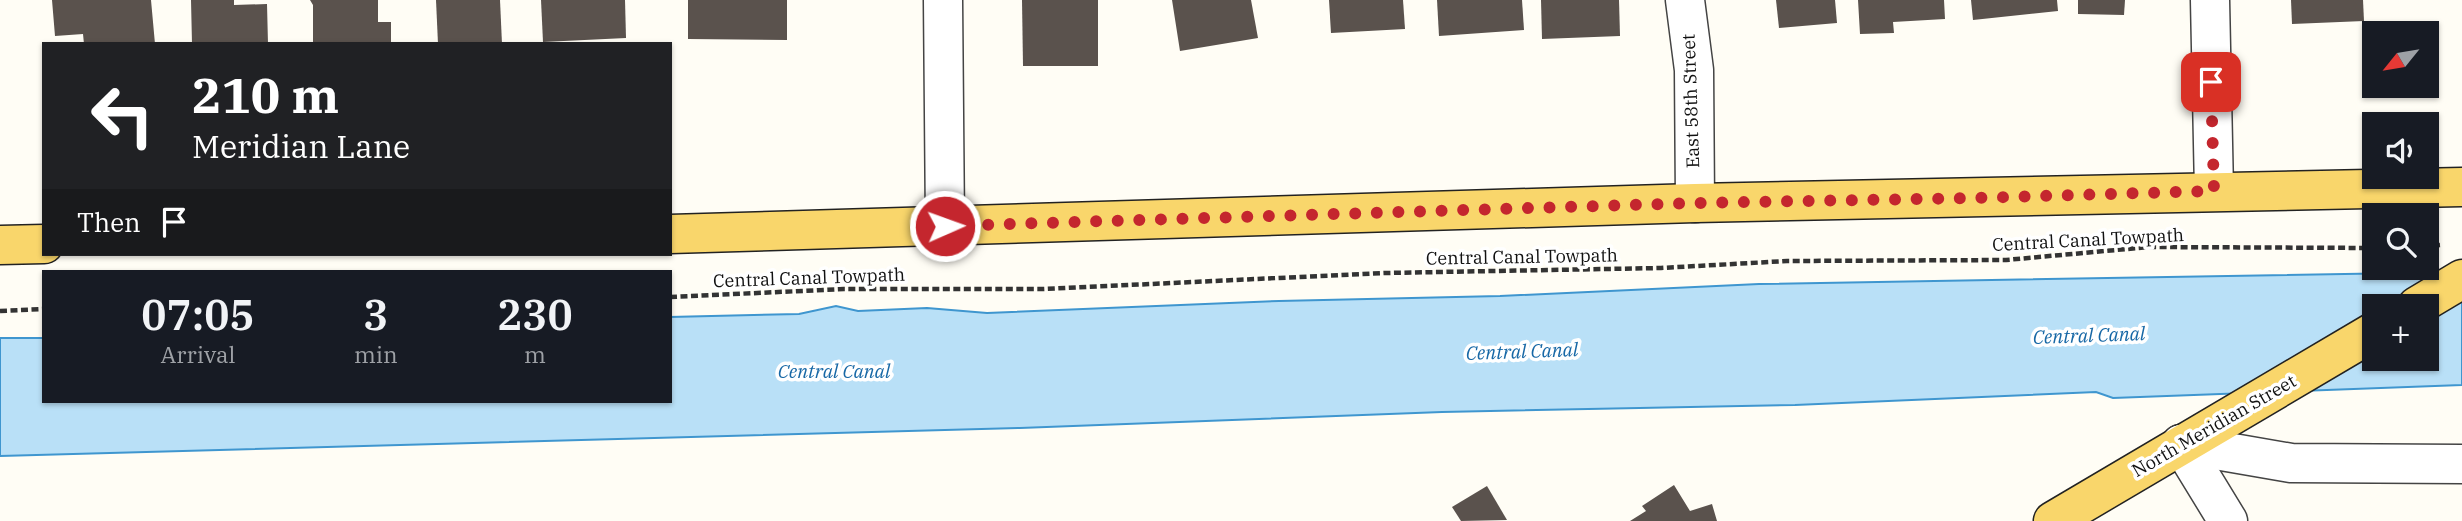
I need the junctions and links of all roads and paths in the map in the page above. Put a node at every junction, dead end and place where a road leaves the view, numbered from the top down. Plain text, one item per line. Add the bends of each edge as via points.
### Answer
1 (943, 0) edge
2 (1685, 0) edge
3 (2210, 0) edge
4 (2462, 187) edge
5 (2214, 191) junction
6 (1695, 203) junction
7 (945, 226) junction
8 (672, 234) edge
9 (42, 244) edge
10 (0, 245) edge
11 (2362, 248) edge
12 (2462, 279) edge
13 (2437, 294) edge
14 (672, 297) edge
15 (42, 309) edge
16 (0, 311) edge
17 (2362, 339) edge
18 (2181, 444) junction
19 (2462, 464) edge
20 (2053, 521) edge
21 (2228, 521) edge

1 - 7 street
2 - 6 street, East 58th Street via 1693,70
3 - 5 street
4 - 5 main road
5 - 6 main road
6 - 7 main road
7 - 8 main road
9 - 10 main road
11 - 14 path, Central Canal Towpath via 2149,247 2006,260 1787,261 1044,289 844,289
12 - 13 main road
15 - 16 path
17 - 18 main road, North Meridian Street
18 - 19 street via 2291,463
18 - 20 main road, North Meridian Street
18 - 21 street

